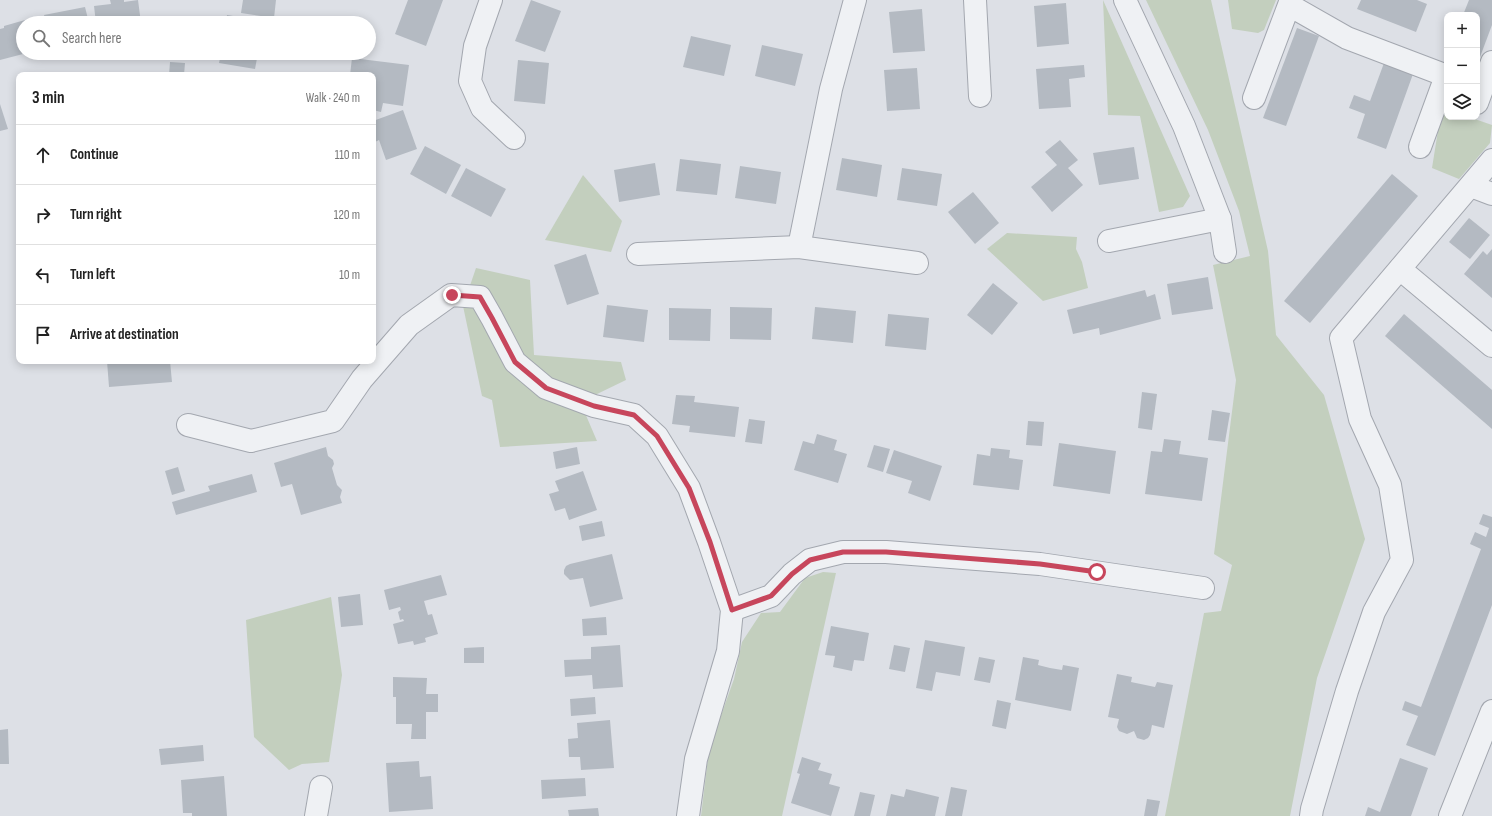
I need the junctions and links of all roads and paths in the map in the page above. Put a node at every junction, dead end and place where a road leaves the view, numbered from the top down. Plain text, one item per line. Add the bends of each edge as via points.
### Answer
1 (492, 0) edge
2 (854, 0) edge
3 (975, 0) edge
4 (1125, 0) edge
5 (1289, 3) edge
6 (1492, 62) edge
7 (1444, 75) edge
8 (1444, 84) edge
9 (1480, 92) edge
10 (980, 96) dead end
11 (1254, 98) dead end
12 (1480, 99) edge
13 (1492, 112) edge
14 (514, 138) dead end
15 (1420, 147) dead end
16 (1492, 160) edge
17 (1471, 186) junction
18 (1492, 194) edge
19 (1220, 219) junction
20 (1109, 241) dead end
21 (799, 247) junction
22 (1225, 252) dead end
23 (638, 254) dead end
24 (916, 263) dead end
25 (1400, 269) junction
26 (1492, 346) edge
27 (376, 363) edge
28 (375, 364) edge
29 (188, 425) dead end
30 (1203, 588) dead end
31 (732, 610) junction
32 (1492, 711) edge
33 (321, 787) dead end
34 (316, 816) edge
35 (688, 816) edge
36 (1311, 816) edge
37 (1450, 816) edge

1 - 14 street via 475,46 470,81 482,108
2 - 21 street via 831,89
3 - 10 street
4 - 19 street via 1184,126
5 - 7 street via 1347,38
5 - 11 street
6 - 9 street
8 - 15 street
12 - 13 street
16 - 17 street
17 - 18 street
17 - 25 street
19 - 20 street
19 - 22 street
21 - 23 street
21 - 24 street
25 - 26 street
25 - 36 street via 1341,338 1360,419 1390,485 1402,560 1374,612 1347,691
27 - 31 street via 409,325 452,295 480,297 515,362 546,388 594,406 634,415 657,436 689,488
28 - 29 street via 333,421 251,440
30 - 31 street via 1040,564 886,552 843,552 810,560 771,596
31 - 35 street via 728,651 696,759
32 - 37 street
33 - 34 street

